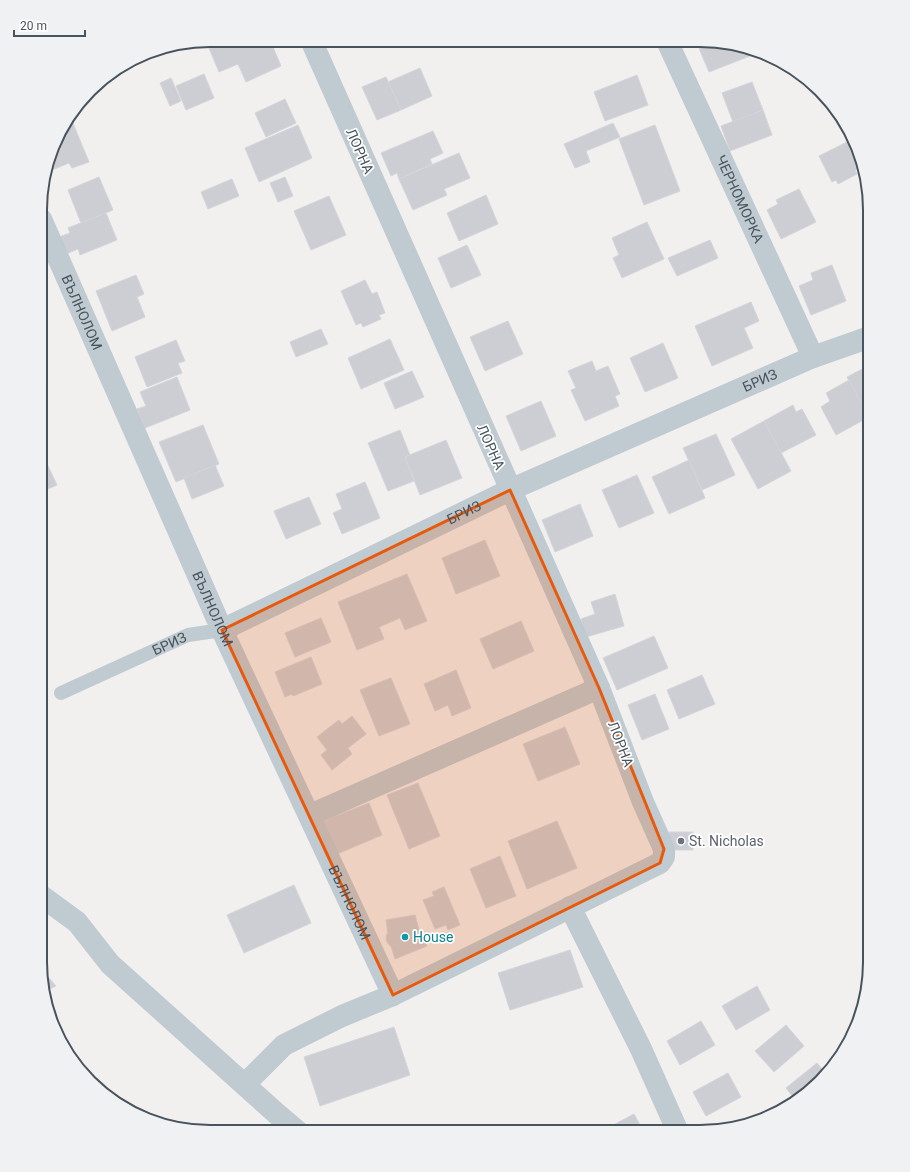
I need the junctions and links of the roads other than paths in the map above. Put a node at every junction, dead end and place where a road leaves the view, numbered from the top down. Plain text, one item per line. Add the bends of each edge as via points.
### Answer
1 (313, 47) edge
2 (670, 47) edge
3 (47, 233) edge
4 (863, 339) edge
5 (813, 357) junction
6 (510, 490) junction
7 (222, 630) junction
8 (599, 688) junction
9 (61, 693) dead end
10 (310, 815) junction
11 (47, 900) edge
12 (570, 907) junction
13 (393, 995) junction
14 (245, 1084) junction
15 (290, 1125) edge
16 (675, 1125) edge

1 - 6 street, ЛОРНА
2 - 5 street, ЧЕРНОМОРКА
3 - 7 street, ВЪЛНОЛОМ
4 - 5 street, БРИЗ
5 - 6 street, БРИЗ
6 - 7 street, БРИЗ
6 - 8 street, ЛОРНА
7 - 9 lane, БРИЗ via 188,635
7 - 10 street, ВЪЛНОЛОМ
8 - 10 street
8 - 12 street, ЛОРНА via 664,849 664,857 660,863
10 - 13 street, ВЪЛНОЛОМ
11 - 14 street via 77,922 110,964
12 - 13 street
12 - 16 street via 641,1049
13 - 14 street via 342,1016 284,1045
14 - 15 street

